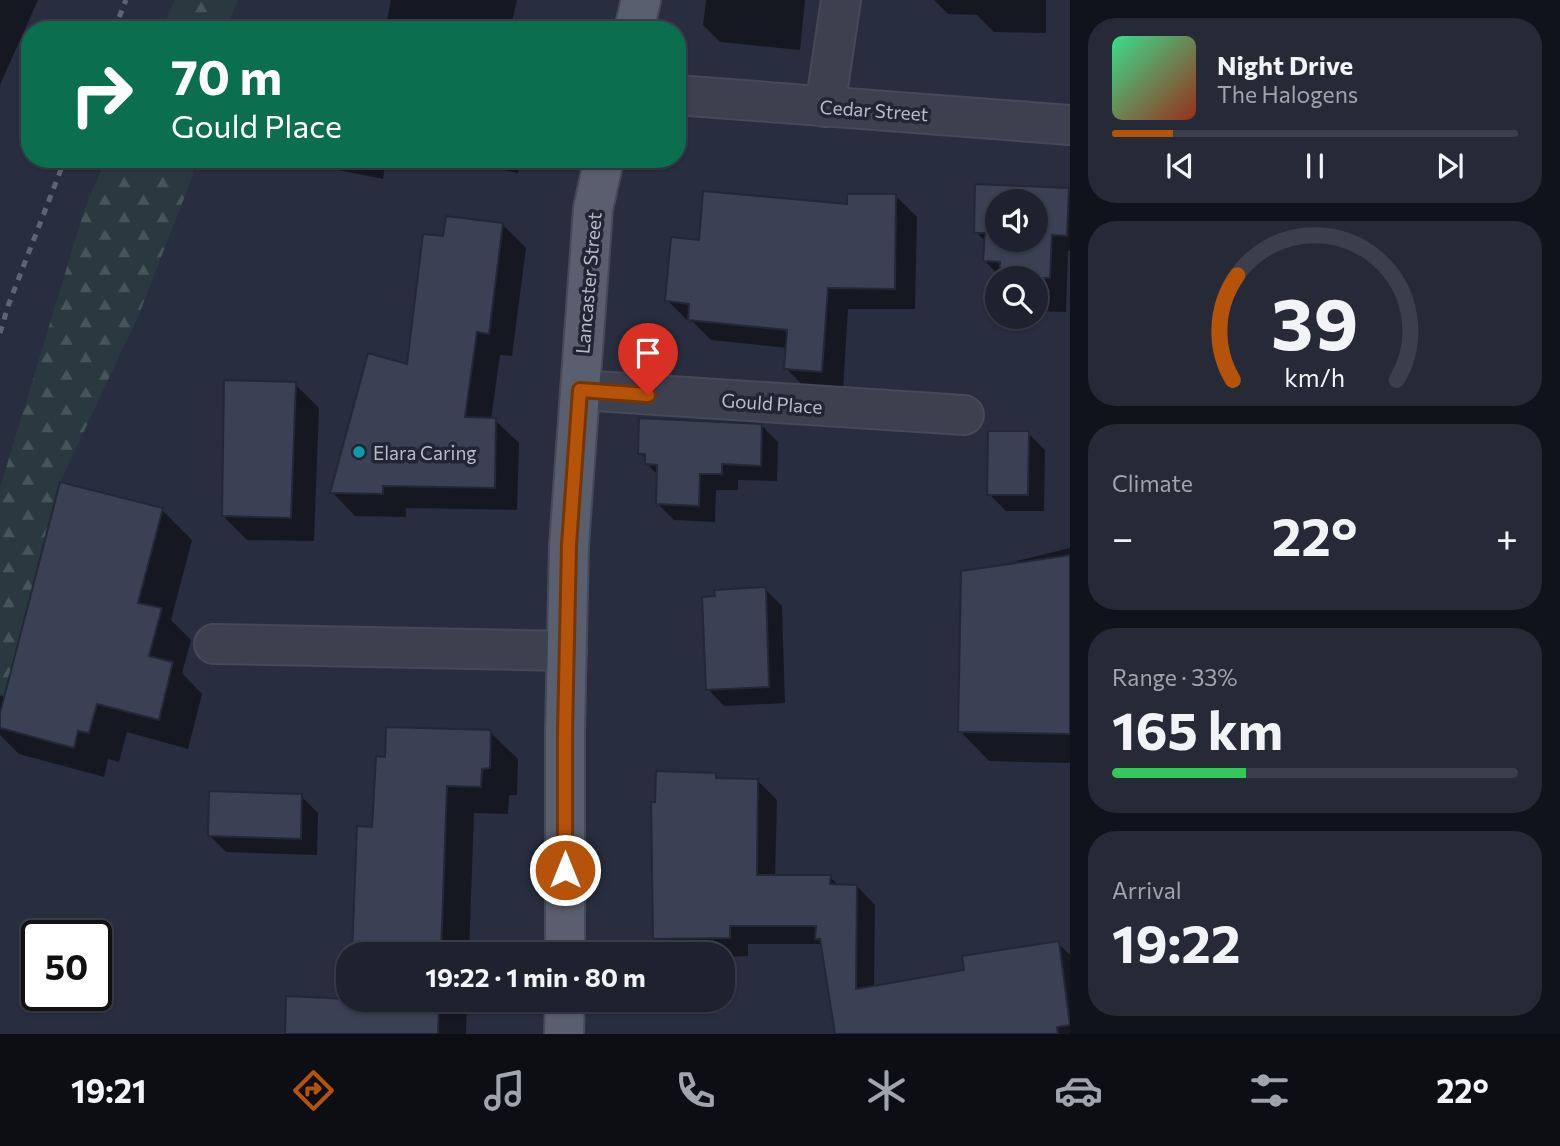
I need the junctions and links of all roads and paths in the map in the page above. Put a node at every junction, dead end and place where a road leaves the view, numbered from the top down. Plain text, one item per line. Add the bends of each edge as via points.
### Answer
1 (641, 0) edge
2 (841, 0) edge
3 (636, 21) edge
4 (686, 96) edge
5 (825, 107) junction
6 (1070, 125) edge
7 (602, 168) edge
8 (580, 390) junction
9 (964, 415) dead end
10 (214, 644) dead end
11 (567, 651) junction
12 (565, 942) edge
13 (565, 1012) edge
14 (564, 1034) edge

1 - 3 main road
2 - 5 street
4 - 5 street, Cedar Street
5 - 6 street, Cedar Street
7 - 8 main road, Lancaster Street via 593,209
8 - 9 street, Gould Place
8 - 11 main road, Lancaster Street
10 - 11 street
11 - 12 main road, Lancaster Street
13 - 14 main road

